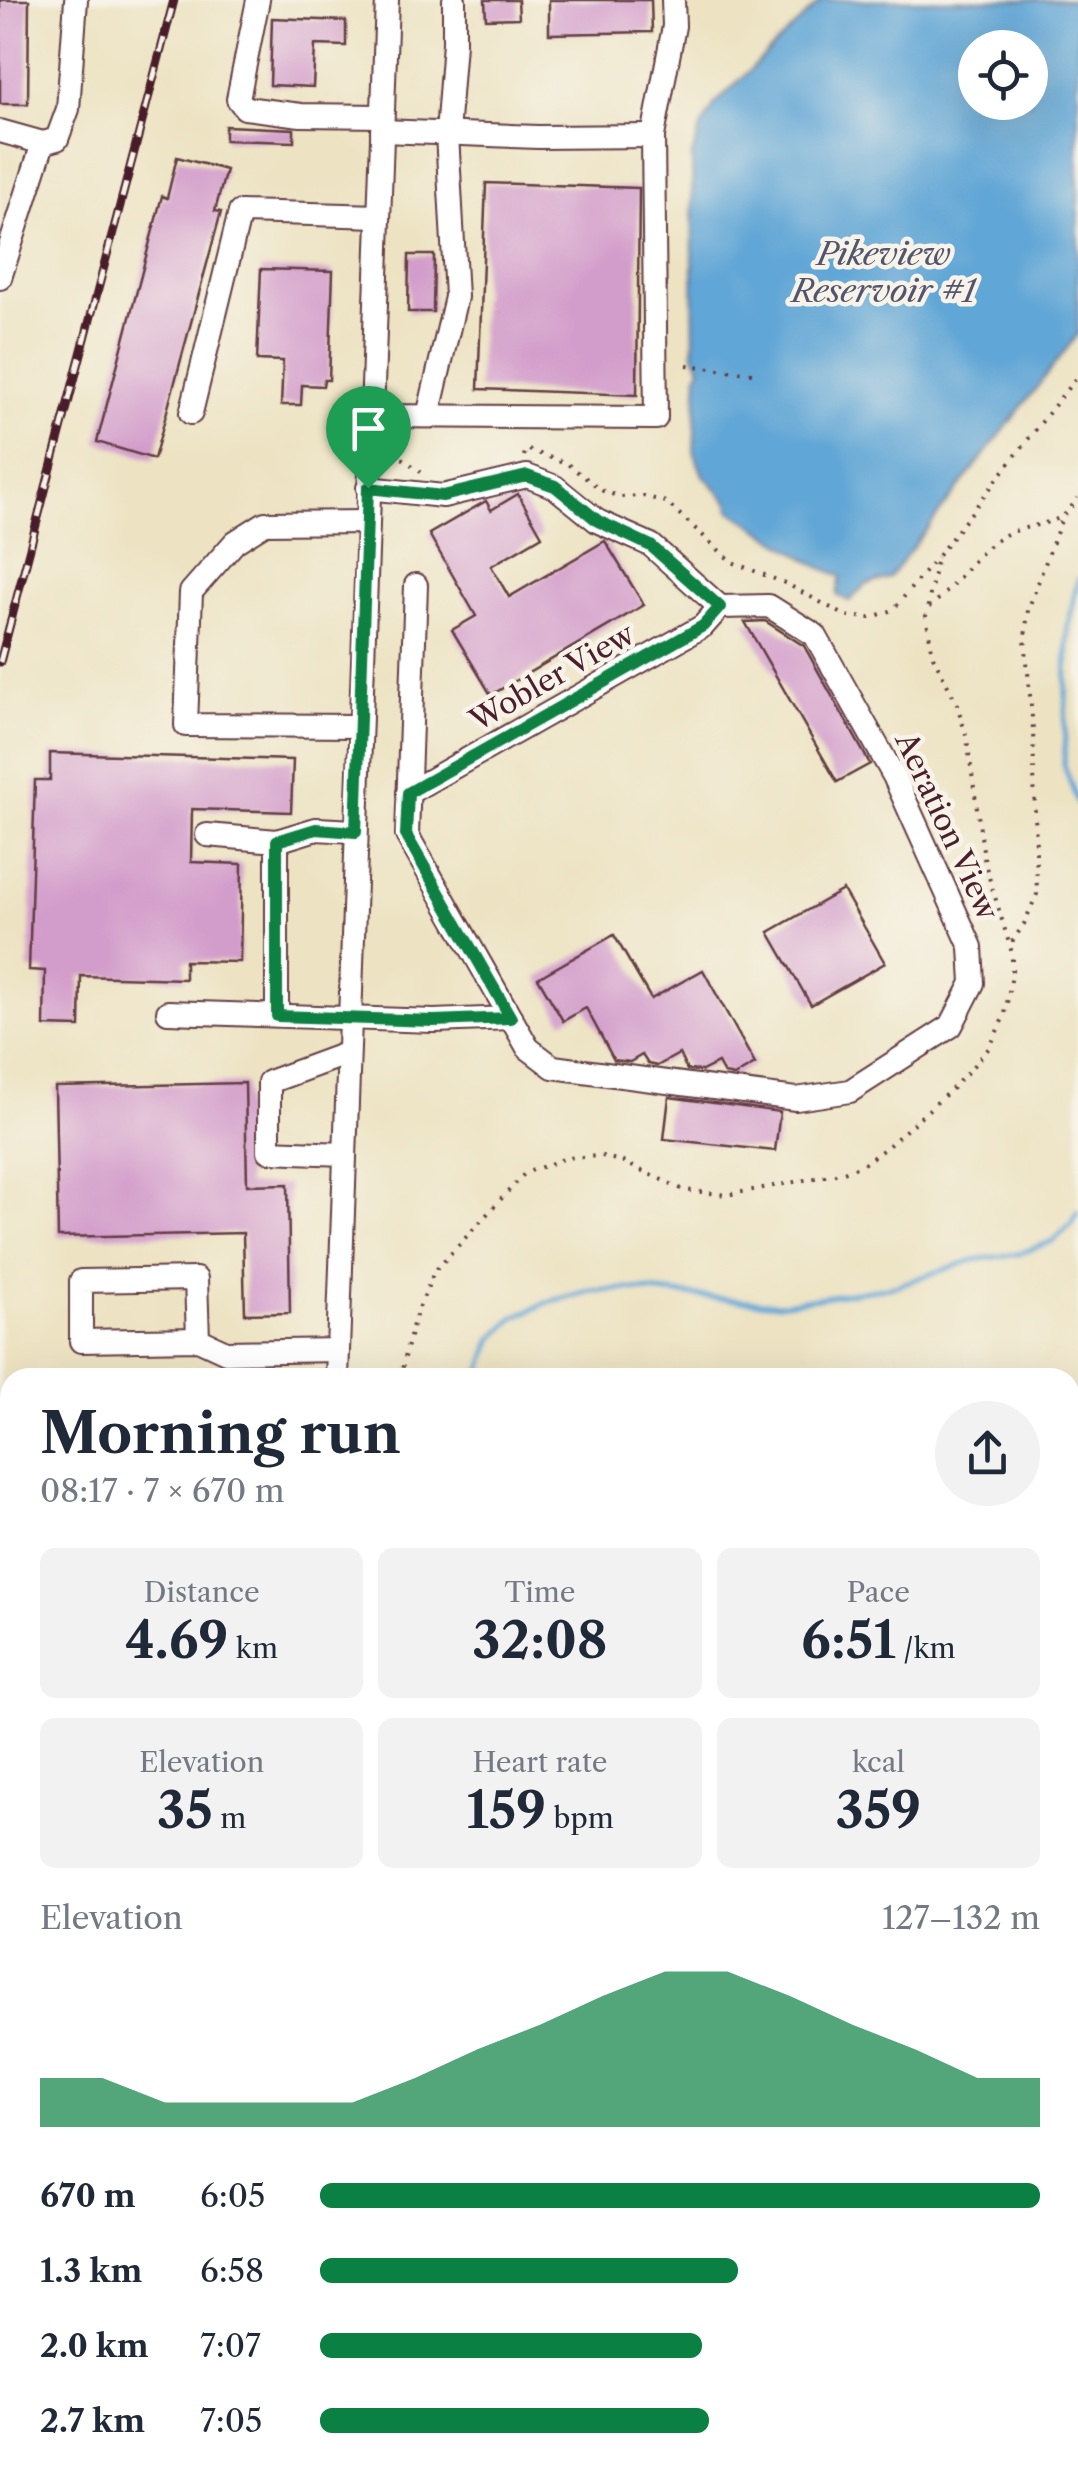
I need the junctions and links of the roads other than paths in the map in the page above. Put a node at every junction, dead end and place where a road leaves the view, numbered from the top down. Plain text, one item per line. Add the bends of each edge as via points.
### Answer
1 (76, 0) edge
2 (258, 0) edge
3 (387, 0) edge
4 (454, 0) edge
5 (674, 0) edge
6 (382, 124) junction
7 (0, 131) edge
8 (447, 134) junction
9 (652, 136) junction
10 (42, 143) junction
11 (378, 216) junction
12 (0, 278) edge
13 (191, 414) dead end
14 (370, 416) junction
15 (428, 416) junction
16 (368, 488) junction
17 (366, 522) junction
18 (416, 585) dead end
19 (720, 607) junction
20 (360, 726) junction
21 (408, 793) junction
22 (356, 832) junction
23 (208, 836) dead end
24 (277, 841) junction
25 (168, 1012) dead end
26 (277, 1016) junction
27 (349, 1017) junction
28 (511, 1018) junction
29 (348, 1054) junction
30 (344, 1154) junction
31 (198, 1339) junction
32 (338, 1350) junction
33 (337, 1368) edge

1 - 10 street via 68,109 57,139
2 - 6 street via 238,99 244,108
3 - 6 street
4 - 8 street
5 - 9 street
6 - 8 street
6 - 11 street
7 - 10 street
8 - 9 street
8 - 15 street via 456,297
9 - 15 street via 656,418
10 - 12 street
11 - 13 street via 240,212
11 - 14 street
14 - 15 street
14 - 16 street
16 - 17 street
16 - 19 street via 443,496 527,476 555,486 598,521 651,546
17 - 20 street
17 - 20 street via 265,523 235,542 191,592 186,706 186,724
18 - 21 street, Aeration View
19 - 21 street, Wobler View via 703,626
19 - 28 street, Aeration View via 769,606 815,636 902,793 971,947 973,983 951,1026 850,1091 796,1099 552,1067 528,1048
20 - 22 street
21 - 28 street, Aeration View via 406,835
22 - 24 street via 316,829
22 - 27 street
23 - 24 street
24 - 26 street
25 - 26 street
26 - 27 street
27 - 28 street
27 - 29 street
29 - 30 street
29 - 30 street via 270,1082 270,1152
30 - 32 street
31 - 31 street via 81,1341 81,1281 196,1279
31 - 32 street via 226,1352
32 - 33 street

